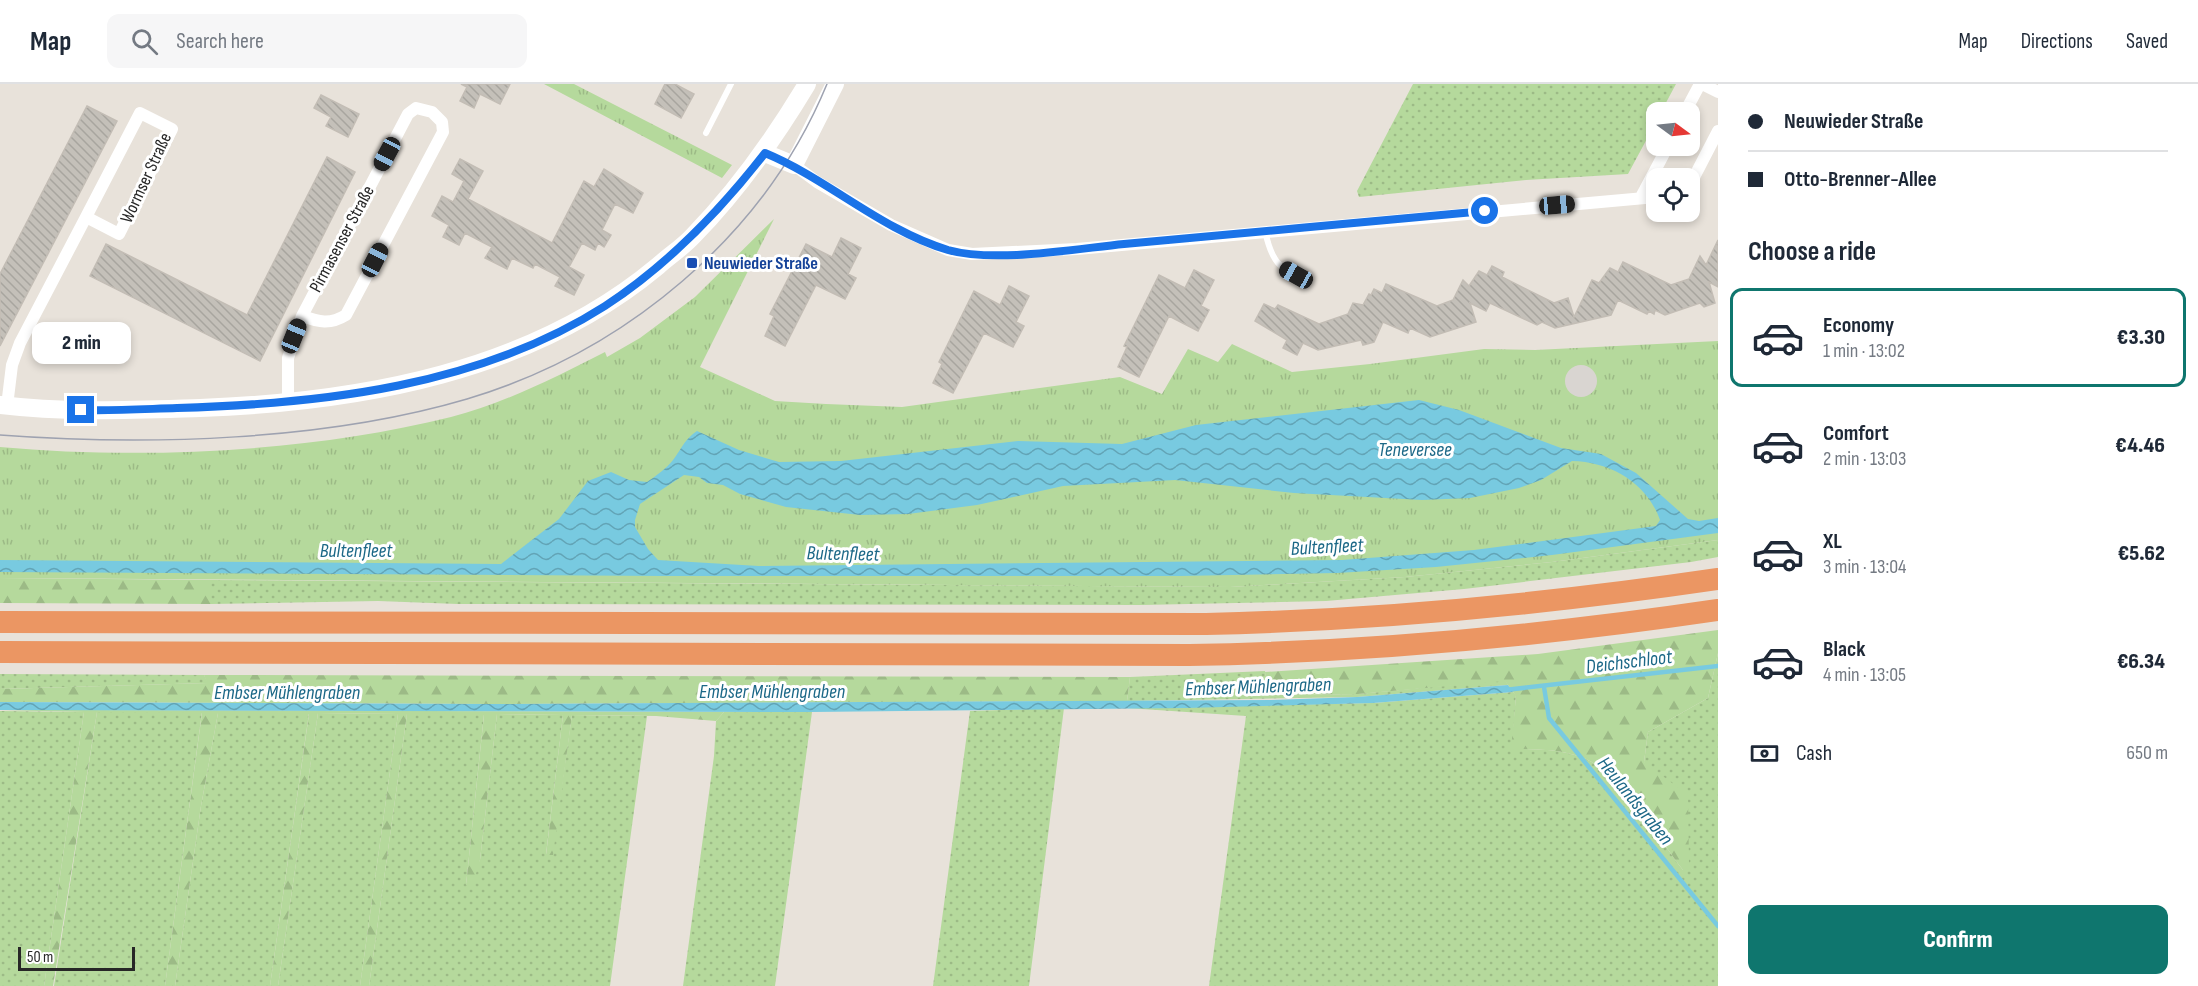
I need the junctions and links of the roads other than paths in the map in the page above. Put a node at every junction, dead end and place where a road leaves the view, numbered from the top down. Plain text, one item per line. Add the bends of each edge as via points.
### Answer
1 (731, 84) edge
2 (807, 84) edge
3 (835, 84) edge
4 (1701, 84) edge
5 (1718, 92) edge
6 (1691, 102) edge
7 (1718, 131) edge
8 (706, 133) dead end
9 (765, 153) junction
10 (1663, 156) edge
11 (794, 165) junction
12 (1699, 168) edge
13 (1641, 197) junction
14 (1646, 197) edge
15 (86, 217) junction
16 (1265, 231) junction
17 (1309, 274) dead end
18 (302, 316) junction
19 (288, 401) junction
20 (3, 406) edge
21 (1718, 579) edge
22 (1718, 610) edge
23 (0, 622) edge
24 (0, 652) edge

1 - 8 lane
2 - 9 street
3 - 11 street
4 - 5 street
4 - 6 street
7 - 12 street
9 - 11 street
9 - 19 street via 692,238 627,291 581,320 520,350 463,370 376,389
10 - 13 street
11 - 16 street via 891,225 948,249 972,254 1077,249
13 - 14 street
13 - 16 street
15 - 15 street, Wormser Straße via 119,234 172,129 140,113
15 - 20 street, Wormser Straße via 20,344
16 - 17 lane via 1270,254 1280,266 1296,275
18 - 18 street, Pirmasenser Straße via 334,323 346,315 443,132 442,122 432,111 416,108 408,114
18 - 19 street, Pirmasenser Straße via 288,358
19 - 20 street via 98,411
21 - 23 highway via 1450,612 1306,621
22 - 24 highway via 1428,645 1299,653

